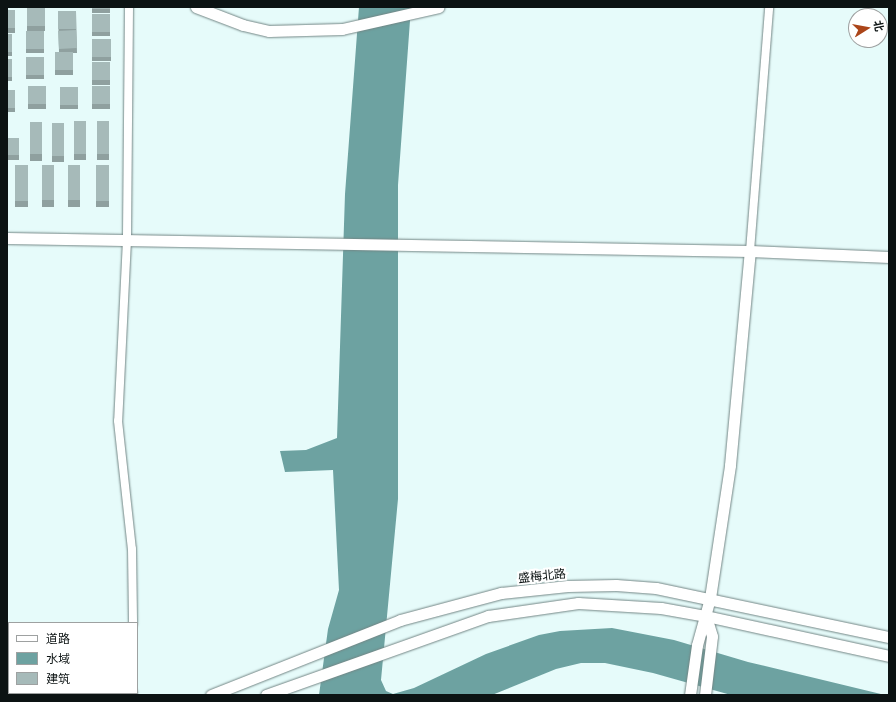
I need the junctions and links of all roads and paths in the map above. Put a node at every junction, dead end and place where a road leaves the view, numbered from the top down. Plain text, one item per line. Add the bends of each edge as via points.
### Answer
1 (129, 7) edge
2 (196, 7) edge
3 (769, 7) edge
4 (437, 8) edge
5 (7, 238) edge
6 (127, 240) junction
7 (750, 251) junction
8 (889, 257) edge
9 (710, 598) junction
10 (706, 616) junction
11 (133, 622) edge
12 (889, 637) edge
13 (889, 656) edge
14 (690, 692) edge
15 (210, 695) edge
16 (266, 695) edge
17 (705, 695) edge

1 - 6 street
2 - 4 main road via 243,25 269,31 342,29
3 - 7 street
5 - 6 main road
6 - 7 main road
6 - 11 street via 118,421 130,527
7 - 8 main road
7 - 9 main road via 730,465
9 - 10 main road
9 - 12 main road, 盛梅北路
9 - 15 main road, 盛梅北路 via 623,585 568,586 501,593 400,620
10 - 13 main road
10 - 14 main road via 697,645
10 - 16 main road via 661,608 578,603 488,616
10 - 17 main road via 712,636

